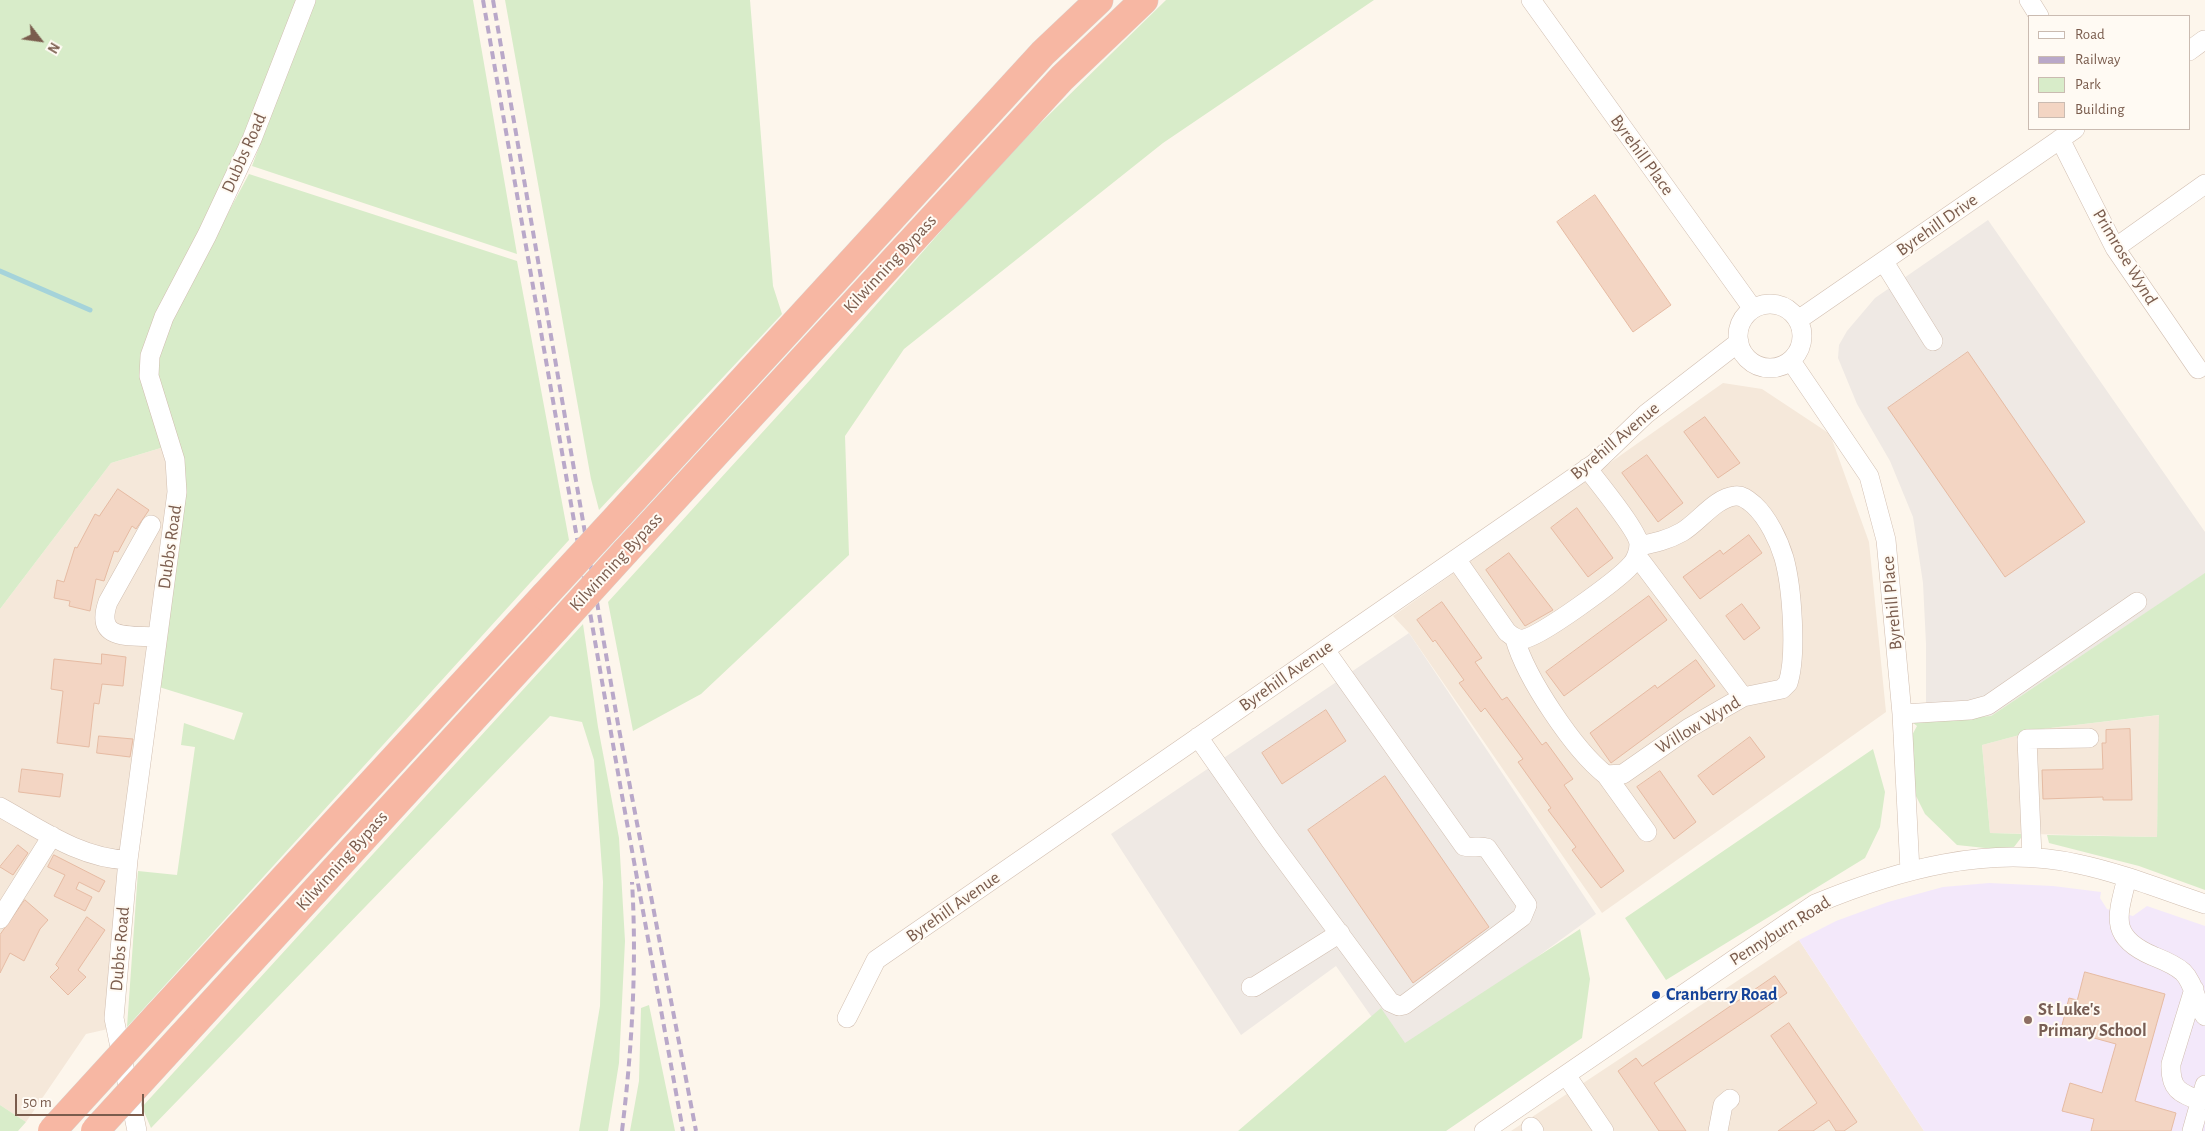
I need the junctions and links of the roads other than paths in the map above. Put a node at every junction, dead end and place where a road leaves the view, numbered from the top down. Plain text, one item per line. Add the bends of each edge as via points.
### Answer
1 (306, 0) edge
2 (1099, 0) edge
3 (1144, 0) edge
4 (1531, 0) edge
5 (2029, 0) edge
6 (2038, 15) edge
7 (2204, 40) edge
8 (2190, 50) edge
9 (2067, 134) edge
10 (2205, 184) edge
11 (2115, 248) junction
12 (1884, 262) junction
13 (1753, 309) junction
14 (1798, 320) junction
15 (1933, 341) dead end
16 (1739, 342) junction
17 (1790, 360) junction
18 (2198, 369) dead end
19 (1588, 468) junction
20 (151, 525) dead end
21 (1638, 551) junction
22 (1456, 559) junction
23 (2137, 602) dead end
24 (157, 637) junction
25 (1515, 638) junction
26 (1325, 650) junction
27 (1743, 697) junction
28 (1902, 714) junction
29 (1198, 737) junction
30 (2089, 738) dead end
31 (1606, 775) junction
32 (0, 807) edge
33 (1647, 832) dead end
34 (52, 836) junction
35 (2032, 857) junction
36 (128, 860) junction
37 (1910, 871) junction
38 (2127, 878) junction
39 (2205, 904) edge
40 (0, 919) edge
41 (1340, 932) junction
42 (1251, 987) dead end
43 (2194, 989) junction
44 (2205, 1016) edge
45 (847, 1018) dead end
46 (1566, 1075) junction
47 (2203, 1093) edge
48 (1730, 1098) dead end
49 (136, 1129) edge
50 (52, 1131) edge
51 (95, 1131) edge
52 (1484, 1131) edge
53 (1604, 1131) edge
54 (1718, 1131) edge
55 (2192, 1131) edge

1 - 24 street, Dubbs Road via 252,139 164,317 150,356 149,376 175,460 177,492
2 - 50 highway, Kilwinning Bypass, bridge via 1043,53
3 - 51 highway, Kilwinning Bypass, bridge via 1062,78
4 - 13 street, Byrehill Place
5 - 6 street
7 - 8 street
9 - 11 street, Primrose Wynd
9 - 12 street, Byrehill Drive
10 - 11 street
11 - 18 street, Primrose Wynd
12 - 14 street, Byrehill Drive
12 - 15 street
13 - 14 street via 1764,304 1776,304 1791,311
13 - 16 street via 1740,326
14 - 17 street via 1802,343
16 - 17 street via 1750,361 1760,366 1781,366
16 - 19 street, Byrehill Avenue via 1646,414
17 - 28 street, Byrehill Place via 1869,476 1886,540
19 - 21 street via 1638,537
19 - 22 street, Byrehill Avenue
20 - 24 street via 103,615 106,626 118,634
21 - 25 street via 1631,565 1607,586 1525,640
21 - 27 street
21 - 27 street, Willow Wynd via 1683,531 1724,498 1745,497 1759,510 1784,558 1792,656 1788,683 1782,689
22 - 25 street via 1506,632
22 - 26 street, Byrehill Avenue
23 - 28 street via 1988,705 1970,710
24 - 36 street, Dubbs Road
25 - 31 street via 1520,655 1566,730 1596,768
26 - 29 street, Byrehill Avenue
26 - 41 street via 1464,846 1487,848 1527,905 1522,917 1399,1006 1390,1002
27 - 31 street, Willow Wynd via 1689,728 1623,774
28 - 37 street, Byrehill Place
29 - 41 street
29 - 45 street, Byrehill Avenue via 876,960
30 - 35 street via 2028,740
31 - 33 street
32 - 34 street
34 - 36 street via 100,857
34 - 40 street
35 - 37 street, Pennyburn Road via 1963,859
35 - 38 street, Pennyburn Road via 2079,864
36 - 49 street, Dubbs Road via 114,1018
37 - 46 street, Pennyburn Road via 1858,886 1815,904
38 - 39 street, Pennyburn Road
38 - 43 street via 2118,912 2125,939 2133,948 2175,965
41 - 42 street
43 - 44 street
43 - 47 street via 2170,1076 2173,1086 2183,1094
46 - 52 street, Pennyburn Road
46 - 53 street
47 - 55 street
48 - 54 street via 1723,1105

